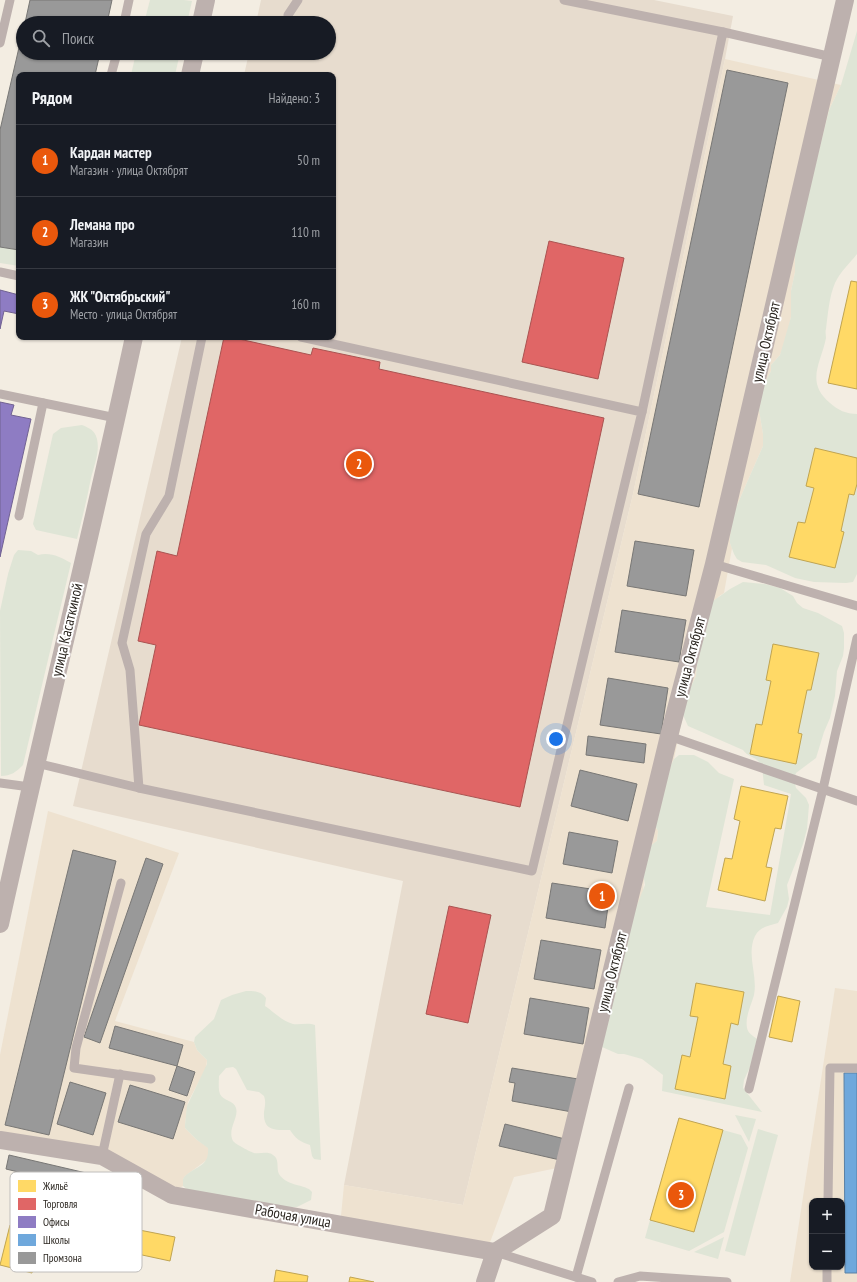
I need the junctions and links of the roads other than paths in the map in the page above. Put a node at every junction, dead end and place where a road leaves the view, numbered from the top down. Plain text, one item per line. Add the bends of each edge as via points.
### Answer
1 (10, 0) edge
2 (129, 0) edge
3 (206, 0) edge
4 (298, 0) edge
5 (564, 0) edge
6 (845, 0) edge
7 (288, 15) dead end
8 (126, 16) edge
9 (203, 16) edge
10 (723, 32) junction
11 (0, 43) edge
12 (832, 57) junction
13 (115, 60) edge
14 (193, 60) edge
15 (112, 72) edge
16 (191, 72) edge
17 (0, 272) edge
18 (16, 275) edge
19 (133, 340) edge
20 (201, 340) edge
21 (315, 340) edge
22 (0, 394) edge
23 (43, 403) junction
24 (642, 412) junction
25 (116, 418) junction
26 (19, 516) dead end
27 (714, 564) junction
28 (857, 606) edge
29 (857, 638) edge
30 (669, 736) junction
31 (36, 763) junction
32 (0, 783) edge
33 (30, 787) junction
34 (139, 788) junction
35 (822, 790) junction
36 (857, 801) edge
37 (121, 883) dead end
38 (0, 924) edge
39 (857, 1068) edge
40 (120, 1074) junction
41 (151, 1080) dead end
42 (628, 1088) dead end
43 (749, 1089) dead end
44 (0, 1140) edge
45 (102, 1156) junction
46 (131, 1172) edge
47 (142, 1178) edge
48 (828, 1198) edge
49 (494, 1252) junction
50 (827, 1270) edge
51 (576, 1277) junction
52 (485, 1282) edge
53 (592, 1282) edge
54 (618, 1282) edge
55 (728, 1282) edge
56 (827, 1282) edge

1 - 11 lane
2 - 8 lane
3 - 9 street
4 - 7 lane
5 - 10 lane
6 - 12 street, улица Октябрят
10 - 12 lane
10 - 24 lane
12 - 27 street, улица Октябрят
13 - 15 lane
14 - 16 street
17 - 18 lane
19 - 25 street, улица Касаткиной
20 - 34 lane via 169,496 146,534 122,643 130,670
21 - 24 lane
22 - 23 lane
23 - 25 lane
23 - 26 lane
24 - 34 lane via 532,871
25 - 31 street, улица Касаткиной
27 - 28 lane
27 - 30 street, улица Октябрят
29 - 35 lane
30 - 35 lane
30 - 49 street, улица Октябрят via 552,1216
31 - 33 street, улица Касаткиной
31 - 34 lane
32 - 33 lane
33 - 38 street, улица Касаткиной
35 - 36 lane
35 - 43 lane
37 - 40 lane via 76,1048 74,1068
39 - 48 lane via 830,1068
40 - 41 lane
40 - 45 lane
42 - 51 lane
44 - 45 street, Рабочая улица
45 - 46 street, Рабочая улица
47 - 49 street, Рабочая улица via 172,1195
49 - 51 lane, Рабочая улица
49 - 52 street
50 - 56 lane
51 - 53 lane, Рабочая улица
54 - 55 lane via 640,1276

